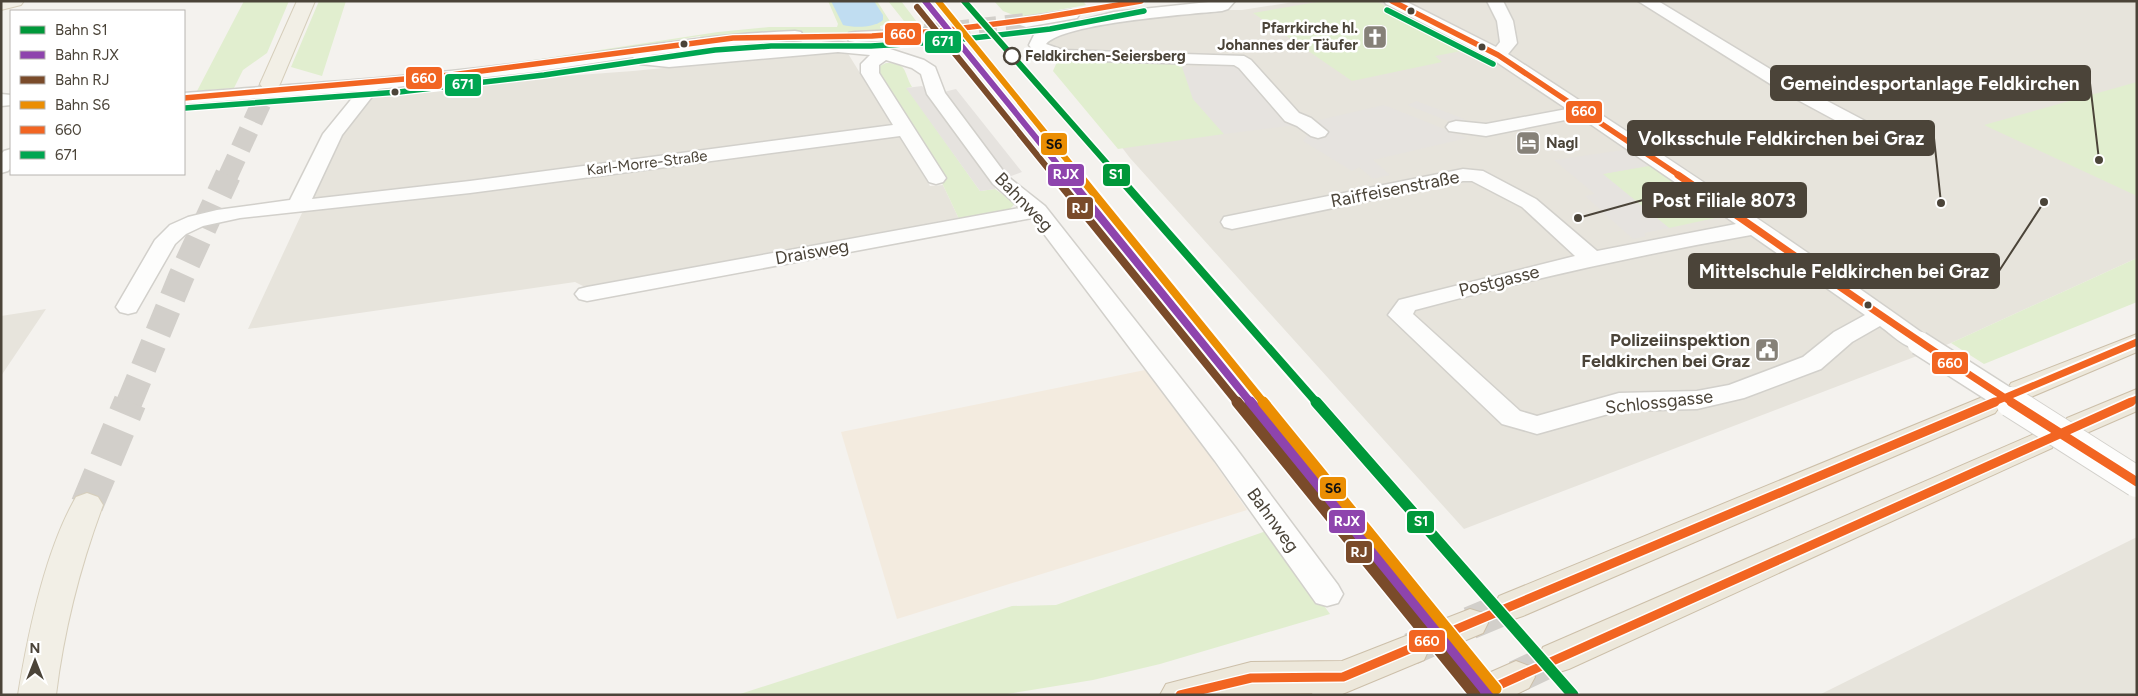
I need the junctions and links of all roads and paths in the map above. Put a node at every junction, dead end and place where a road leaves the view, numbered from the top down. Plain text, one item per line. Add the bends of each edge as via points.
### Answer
1 (15, 1) edge
2 (306, 1) edge
3 (1142, 1) edge
4 (1227, 1) edge
5 (1392, 1) edge
6 (1495, 1) edge
7 (1646, 1) edge
8 (1, 5) edge
9 (1026, 22) tunnel mouth
10 (906, 39) junction
11 (1498, 55) junction
12 (270, 84) tunnel mouth
13 (372, 85) junction
14 (185, 98) edge
15 (1583, 111) junction
16 (1456, 127) dead end
17 (906, 129) junction
18 (1318, 132) dead end
19 (1879, 136) dead end
20 (10, 156) edge
21 (1, 167) edge
22 (936, 178) dead end
23 (297, 207) junction
24 (1037, 211) junction
25 (1232, 222) dead end
26 (1752, 228) junction
27 (1591, 258) junction
28 (586, 294) dead end
29 (128, 307) dead end
30 (1880, 316) junction
31 (2137, 342) edge
32 (2021, 390) dead end
33 (2137, 399) edge
34 (1985, 406) dead end
35 (1511, 418) joint
36 (2078, 425) dead end
37 (2041, 441) dead end
38 (2137, 482) edge
39 (87, 505) tunnel mouth
40 (1327, 594) dead end
41 (1511, 606) tunnel mouth
42 (1556, 658) tunnel mouth
43 (37, 695) edge
44 (1179, 695) edge
45 (1301, 695) edge

1 - 8 main road
2 - 12 main road
3 - 9 street
4 - 18 street via 1222,6 1114,16 1049,34 1037,45 1049,53 1063,55 1238,60 1292,117
5 - 11 street
6 - 11 street via 1505,21 1509,43
7 - 19 street via 1789,88
10 - 13 street via 751,37
10 - 17 street via 870,64 870,73
10 - 24 street, Bahnweg via 918,64 929,71 936,94 1000,180
11 - 15 street
13 - 14 street
13 - 23 street via 333,134
15 - 16 street via 1486,130
15 - 26 street
17 - 22 street
17 - 23 street, Karl-Morre-Straße
20 - 21 street
23 - 29 street, Karl-Morre-Straße via 218,216 182,226 166,240
24 - 28 street, Draisweg
24 - 40 street, Bahnweg via 1225,454
25 - 27 street, Raiffeisenstraße via 1379,191 1476,175 1529,204
26 - 27 street, Postgasse
26 - 30 street
27 - 35 street, Postgasse via 1407,305 1400,315
30 - 35 street, Schlossgasse via 1843,337 1812,363 1735,392 1697,400 1619,402 1537,425
30 - 38 street, bridge
31 - 32 highway
33 - 36 highway
34 - 41 highway
37 - 42 highway
39 - 43 main road via 70,546 55,602
44 - 45 highway via 1251,678 1377,663

